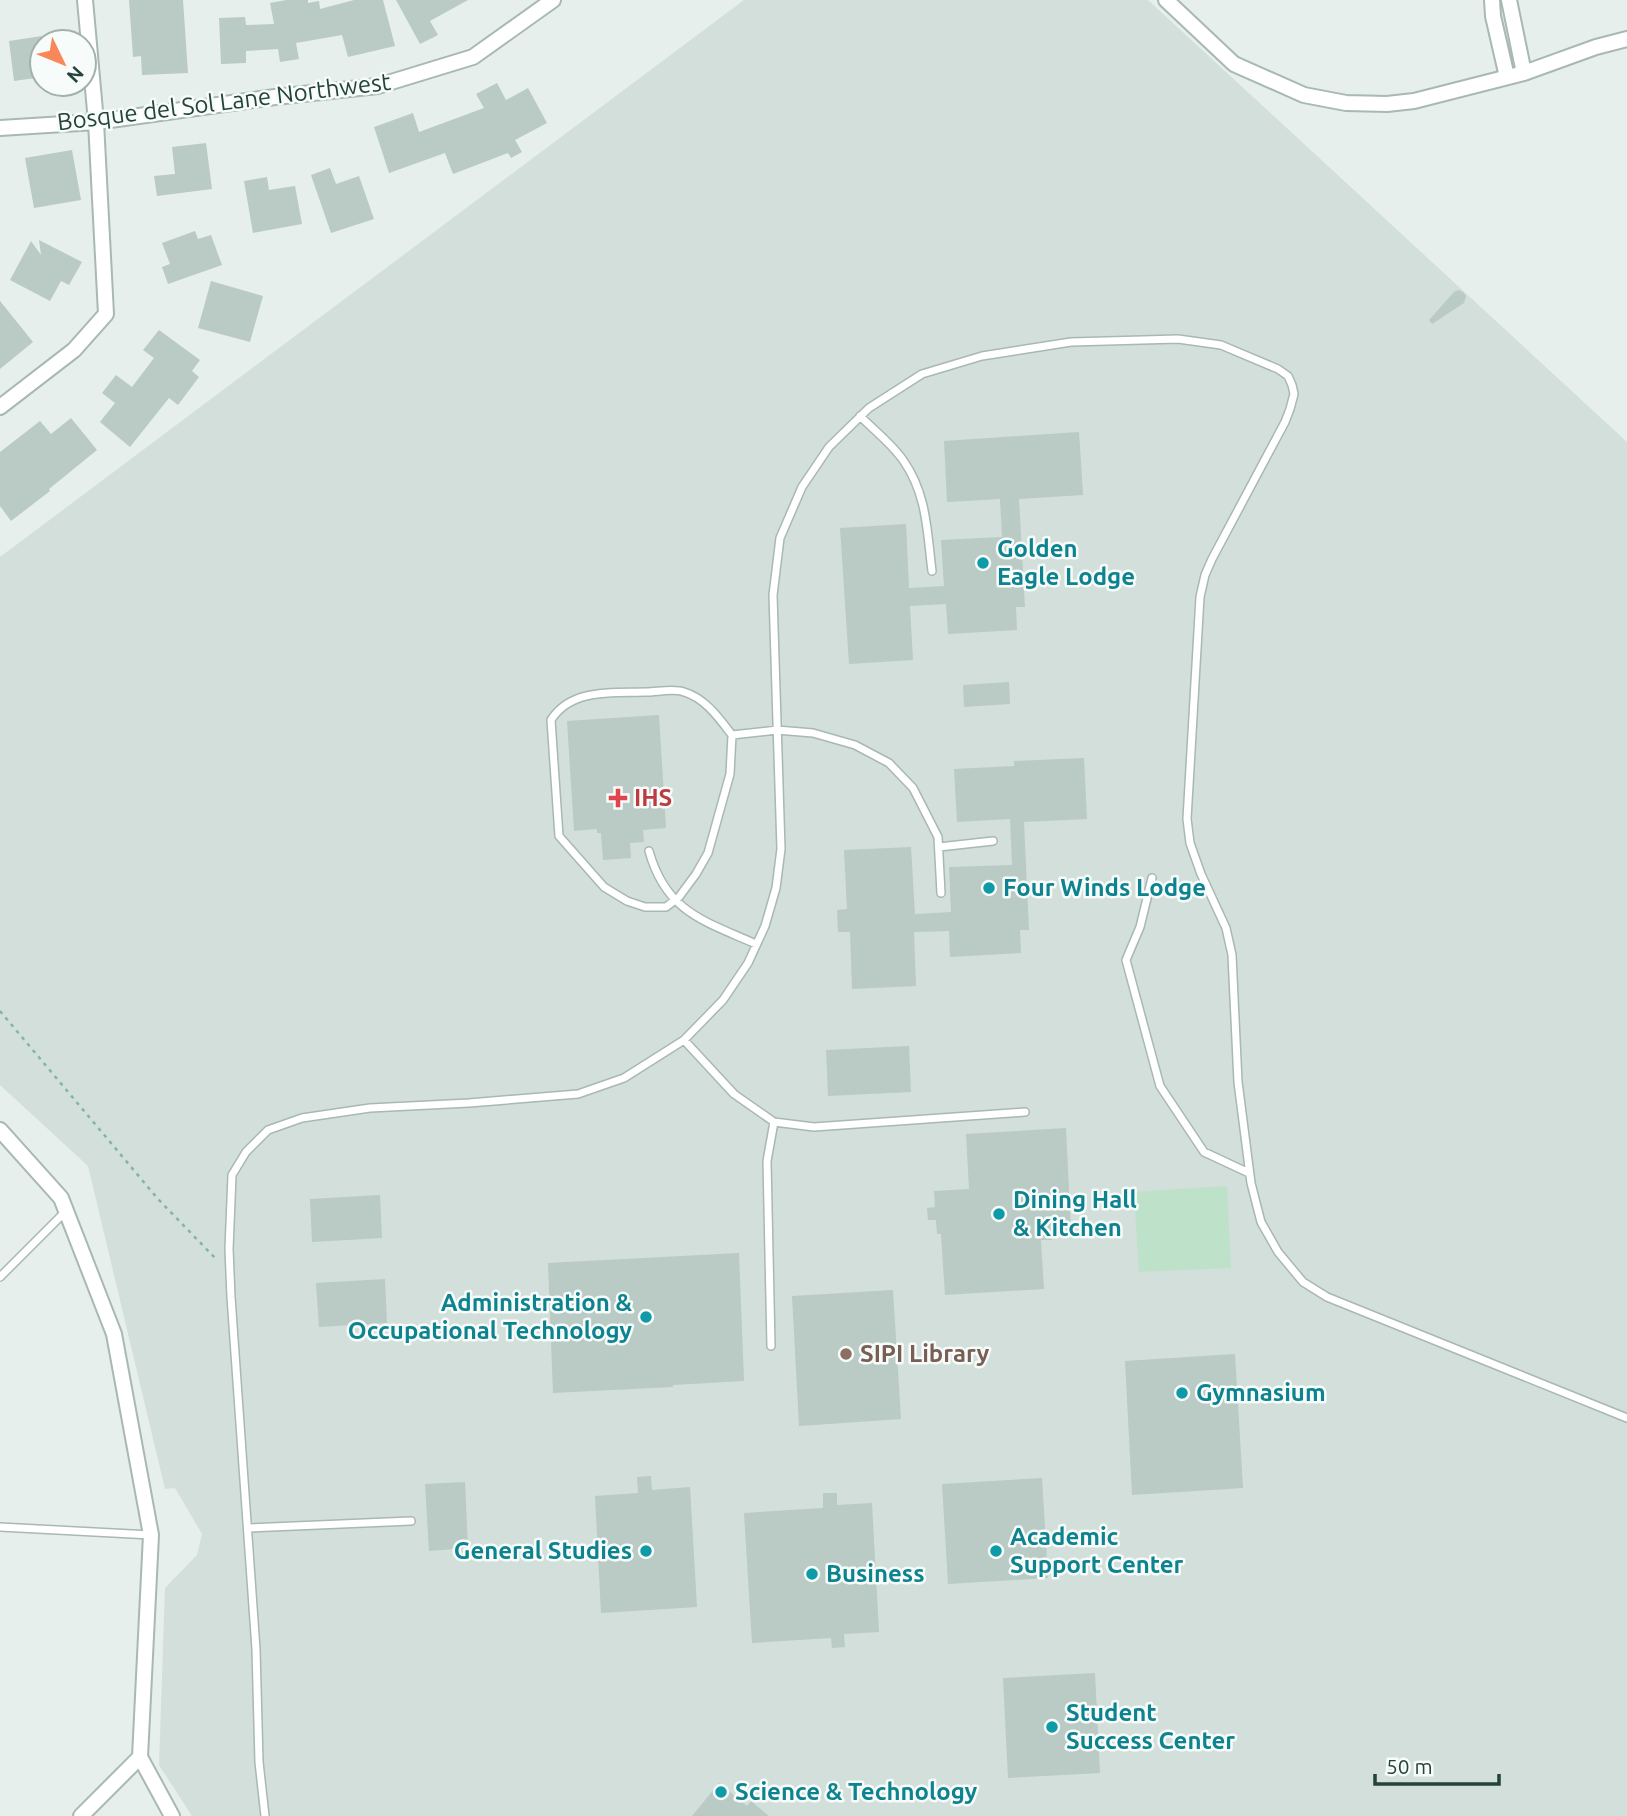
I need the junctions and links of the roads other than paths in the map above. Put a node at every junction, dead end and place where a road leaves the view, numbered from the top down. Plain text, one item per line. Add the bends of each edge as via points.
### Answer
1 (85, 0) edge
2 (553, 0) edge
3 (1166, 0) edge
4 (1492, 0) edge
5 (1510, 6) edge
6 (1493, 16) junction
7 (1627, 39) edge
8 (1524, 73) junction
9 (1507, 77) junction
10 (96, 122) junction
11 (0, 128) edge
12 (0, 407) edge
13 (860, 416) junction
14 (932, 571) dead end
15 (777, 730) junction
16 (732, 735) junction
17 (993, 841) dead end
18 (939, 847) junction
19 (649, 851) dead end
20 (1152, 878) dead end
21 (941, 893) dead end
22 (675, 901) junction
23 (757, 944) junction
24 (684, 1040) junction
25 (1025, 1112) dead end
26 (774, 1122) junction
27 (0, 1130) edge
28 (1250, 1173) junction
29 (66, 1211) junction
30 (0, 1277) edge
31 (771, 1346) dead end
32 (1627, 1418) edge
33 (411, 1521) dead end
34 (0, 1527) edge
35 (248, 1528) junction
36 (151, 1535) junction
37 (140, 1757) junction
38 (81, 1816) edge
39 (172, 1816) edge
40 (265, 1816) edge

1 - 10 street
2 - 10 street, Bosque del Sol Lane Northwest via 473,57 378,86
3 - 9 street via 1234,64 1304,95 1387,104
4 - 6 street
5 - 6 street
5 - 8 street
6 - 9 street
7 - 8 street
8 - 9 street
10 - 11 street, Bosque del Sol Lane Northwest
10 - 12 street via 106,314 74,350
13 - 14 lane via 902,458 914,478 924,502
13 - 15 lane via 829,447 802,487 780,538 773,595
13 - 28 lane via 922,374 982,356 1071,342 1178,339 1221,345 1288,376 1293,394 1285,422 1205,575 1187,819 1190,843 1226,928 1232,955 1238,1082
15 - 16 lane
15 - 18 lane via 813,733 855,745 889,763 914,788
15 - 23 lane via 781,849 776,888
16 - 22 lane via 730,774 708,853
16 - 22 lane via 701,700 683,691 592,694 570,701 551,720 559,836 604,887 627,901 645,907 666,907
17 - 18 lane
18 - 21 lane
19 - 22 lane
20 - 28 lane via 1126,960 1160,1086 1204,1152
22 - 23 lane via 690,914
23 - 24 lane via 723,1000
24 - 26 lane via 734,1094
24 - 35 lane via 624,1079 578,1094 370,1108 302,1118 268,1130 246,1152 232,1175 229,1249
25 - 26 lane via 814,1127
26 - 31 lane via 767,1161
27 - 29 street via 61,1198
28 - 32 lane via 1261,1222 1303,1282 1327,1297
29 - 30 lane
29 - 36 street via 114,1334
33 - 35 lane
34 - 36 lane
35 - 40 lane
36 - 37 street
37 - 38 street
37 - 39 street

